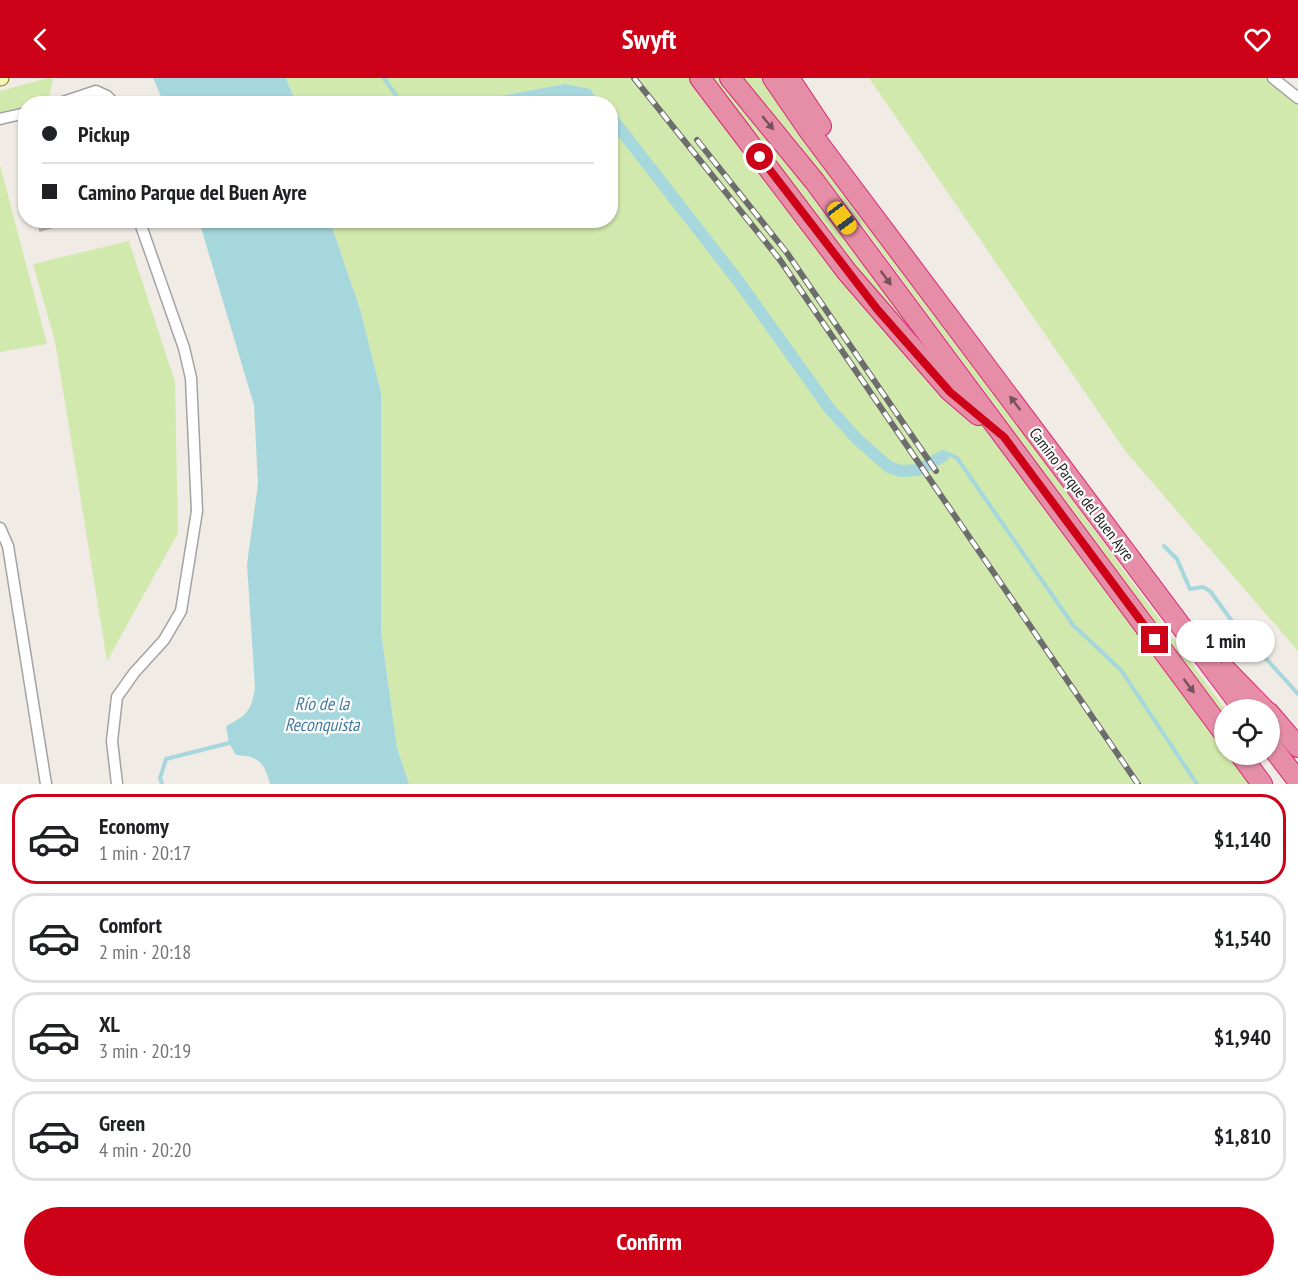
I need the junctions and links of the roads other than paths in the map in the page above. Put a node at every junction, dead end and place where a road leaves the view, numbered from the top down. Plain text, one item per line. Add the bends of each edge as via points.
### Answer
1 (700, 78) edge
2 (730, 78) edge
3 (773, 78) edge
4 (789, 78) edge
5 (1273, 78) edge
6 (81, 96) edge
7 (107, 96) edge
8 (1298, 98) edge
9 (18, 115) edge
10 (0, 119) edge
11 (142, 228) edge
12 (922, 278) junction
13 (1004, 437) junction
14 (0, 528) edge
15 (1175, 619) junction
16 (1236, 699) edge
17 (1254, 699) edge
18 (1214, 720) edge
19 (1280, 726) edge
20 (1298, 747) edge
21 (1280, 757) edge
22 (1248, 765) edge
23 (1298, 781) edge
24 (46, 784) edge
25 (117, 784) edge
26 (1262, 784) edge

1 - 13 highway via 847,272 950,392
2 -> 13 highway via 815,182
3 - 12 highway
4 - 12 highway
5 - 8 street
6 - 7 street via 96,91
9 - 10 street
11 - 25 street via 191,378 197,511 182,611 164,640 117,697 112,741
15 -> 12 highway, Camino Parque del Buen Ayre
13 -> 18 highway, Camino Parque del Buen Ayre
14 - 24 street via 9,556
15 - 16 highway, Camino Parque del Buen Ayre
15 - 17 highway
19 - 20 highway
21 - 23 highway
22 - 26 highway

